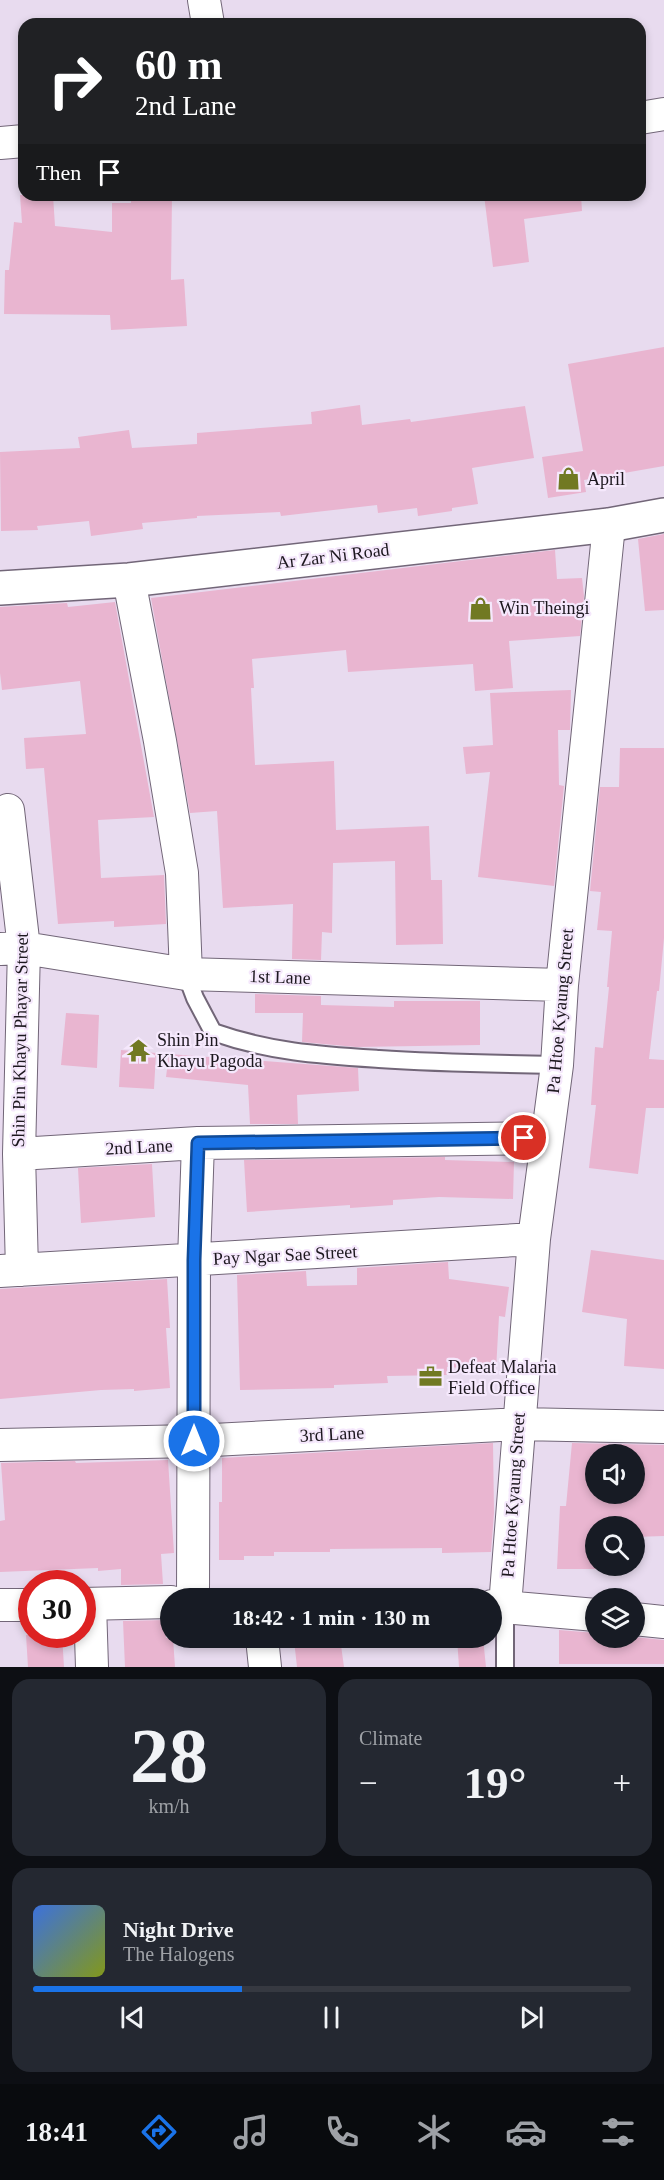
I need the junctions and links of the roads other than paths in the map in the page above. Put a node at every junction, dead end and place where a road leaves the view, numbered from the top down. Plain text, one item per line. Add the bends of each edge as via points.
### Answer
1 (204, 0) edge
2 (207, 18) edge
3 (664, 114) edge
4 (646, 117) edge
5 (18, 142) edge
6 (0, 143) edge
7 (664, 515) edge
8 (609, 525) junction
9 (129, 580) junction
10 (0, 588) edge
11 (8, 810) dead end
12 (12, 949) edge
13 (186, 974) junction
14 (562, 985) junction
15 (557, 1065) junction
16 (10, 1074) edge
17 (547, 1138) junction
18 (198, 1143) junction
19 (19, 1154) junction
20 (534, 1239) junction
21 (194, 1260) junction
22 (11, 1270) edge
23 (519, 1424) junction
24 (664, 1427) edge
25 (194, 1441) junction
26 (0, 1445) edge
27 (193, 1588) edge
28 (500, 1588) edge
29 (160, 1602) edge
30 (96, 1604) edge
31 (0, 1605) edge
32 (18, 1605) edge
33 (502, 1606) edge
34 (585, 1614) edge
35 (645, 1620) edge
36 (664, 1622) edge
37 (502, 1641) edge
38 (90, 1648) edge
39 (263, 1648) edge
40 (92, 1667) edge
41 (265, 1667) edge
42 (505, 1667) edge

1 - 2 street
3 - 4 street
5 - 6 street
7 - 8 main road, Ar Zar Ni Road
8 - 9 main road, Ar Zar Ni Road
8 - 14 street, Pa Htoe Kyaung Street
9 - 10 main road, Ar Zar Ni Road
9 - 13 street via 182,873
11 - 12 street, Shin Pin Khayu Phayar Street
12 - 13 street, 1st Lane
12 - 16 street, Shin Pin Khayu Phayar Street
13 - 14 street, 1st Lane
13 - 15 lane via 213,1032 246,1043 310,1055
14 - 15 street, Pa Htoe Kyaung Street
15 - 17 street, Pa Htoe Kyaung Street
16 - 19 street, Shin Pin Khayu Phayar Street
17 - 18 street, 2nd Lane
17 - 20 street, Pa Htoe Kyaung Street
18 - 19 street, 2nd Lane
18 - 21 street
19 - 22 street, Shin Pin Khayu Phayar Street
20 - 21 street, Pay Ngar Sae Street
20 - 23 street, Pa Htoe Kyaung Street
21 - 22 street, Pay Ngar Sae Street
21 - 25 street
23 - 24 street, 3rd Lane
23 - 25 street, 3rd Lane
23 - 28 street, Pa Htoe Kyaung Street
25 - 26 street, 3rd Lane
25 - 27 street
29 - 30 street
31 - 32 street
33 - 34 street
35 - 36 street
37 - 42 lane
38 - 40 street
39 - 41 street

